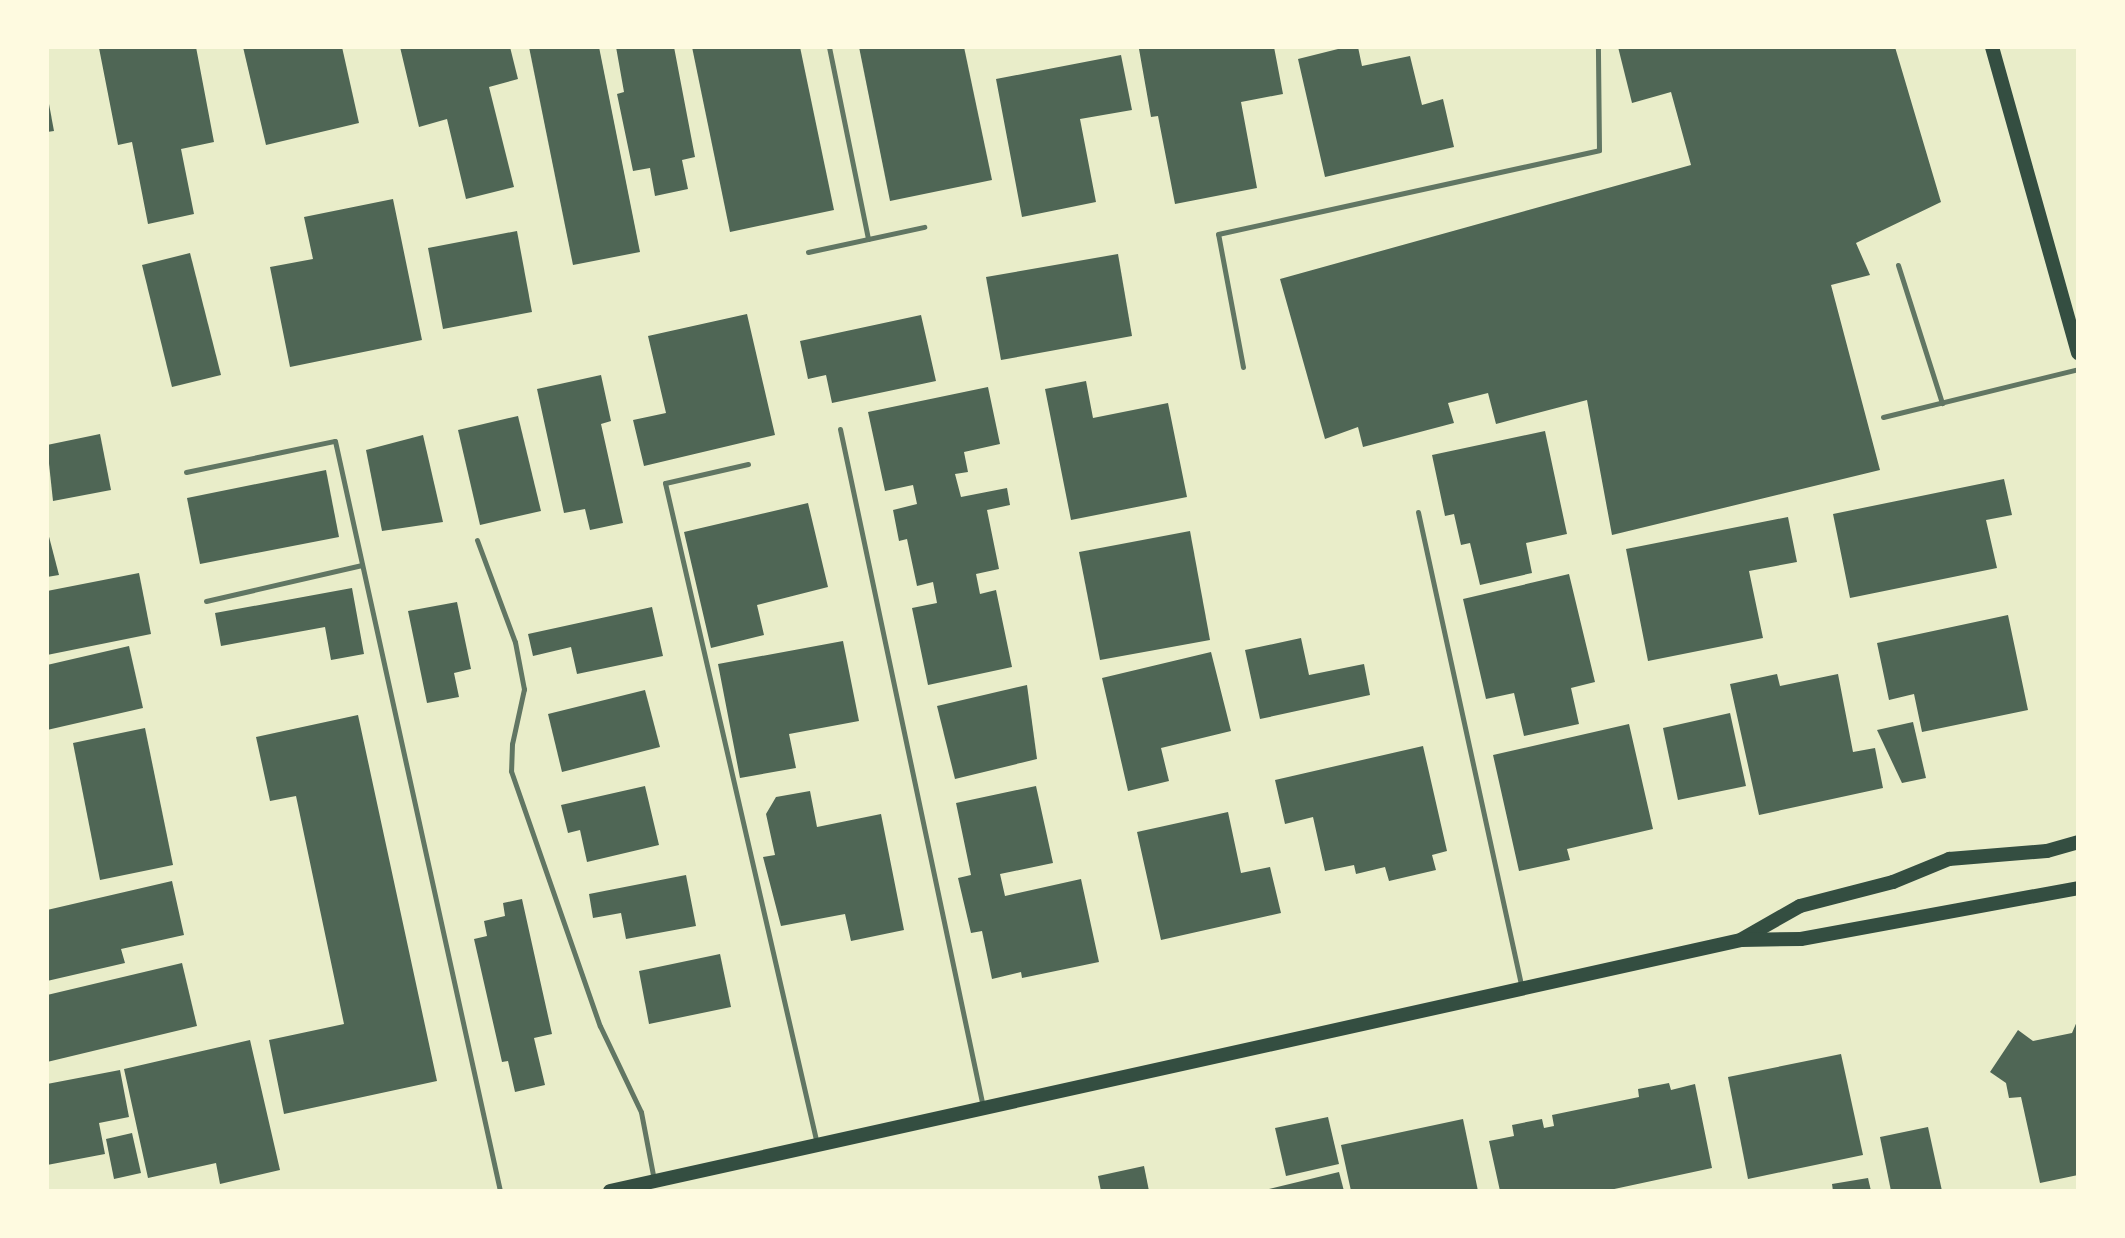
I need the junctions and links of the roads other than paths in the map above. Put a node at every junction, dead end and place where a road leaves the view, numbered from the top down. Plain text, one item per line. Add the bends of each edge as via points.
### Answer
1 (829, 47) edge
2 (1598, 47) edge
3 (1992, 47) edge
4 (924, 227) dead end
5 (868, 239) junction
6 (808, 251) dead end
7 (1898, 265) dead end
8 (2078, 353) edge
9 (1243, 367) dead end
10 (2078, 369) edge
11 (1942, 404) junction
12 (1883, 417) dead end
13 (840, 429) dead end
14 (748, 464) dead end
15 (186, 472) dead end
16 (1418, 512) dead end
17 (477, 540) dead end
18 (362, 565) junction
19 (206, 601) dead end
20 (2078, 842) edge
21 (2078, 888) edge
22 (1741, 940) junction
23 (1522, 989) junction
24 (983, 1108) junction
25 (817, 1145) junction
26 (654, 1181) junction
27 (500, 1191) edge
28 (610, 1191) edge

1 - 5 lane
2 - 9 lane via 1599,150 1218,234
3 - 8 main road
4 - 5 lane
5 - 6 lane
7 - 11 lane
10 - 11 lane
11 - 12 lane
13 - 24 lane
14 - 25 lane via 664,483
15 - 18 lane via 335,441
16 - 23 lane
17 - 26 lane via 515,642 524,689 512,744 512,771 600,1026 641,1112
18 - 19 lane
18 - 27 lane
20 - 22 main road via 2048,850 1949,859 1893,882 1800,906
21 - 22 main road via 1801,939
22 - 23 main road
23 - 24 main road
24 - 25 main road
25 - 26 main road
26 - 28 main road

